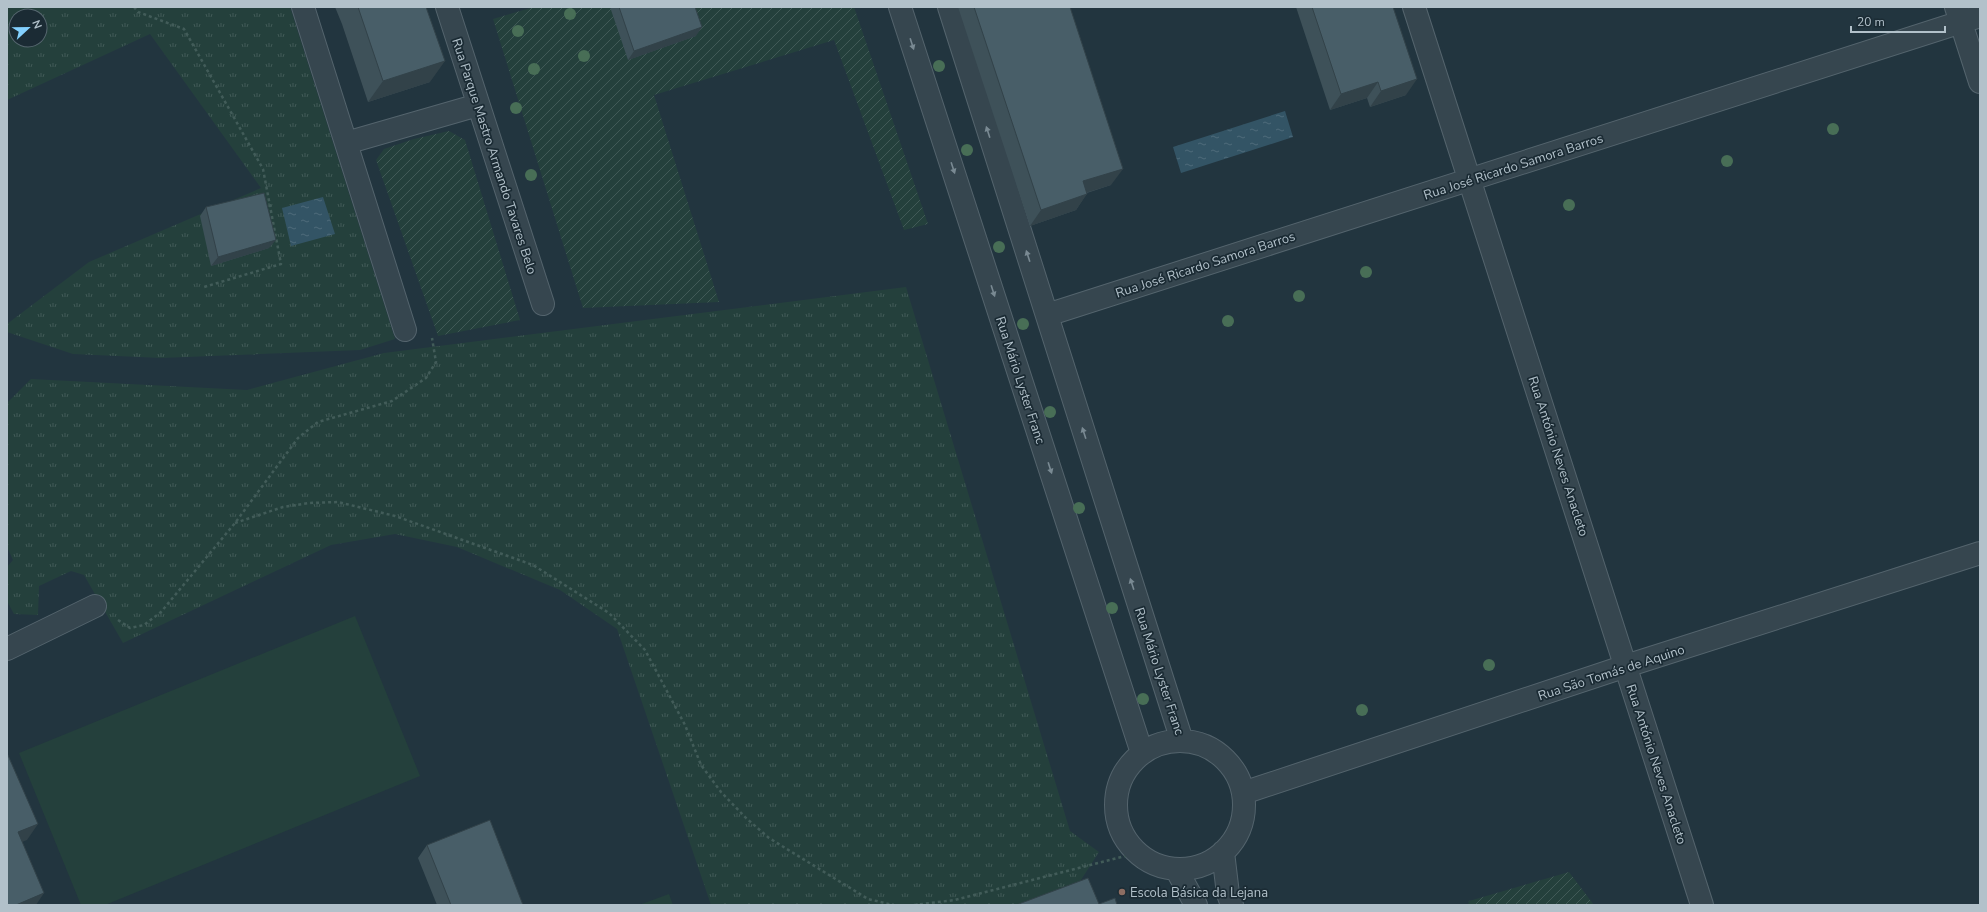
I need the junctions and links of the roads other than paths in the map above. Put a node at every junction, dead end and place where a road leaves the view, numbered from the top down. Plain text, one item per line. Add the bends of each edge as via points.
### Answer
1 (303, 7) edge
2 (447, 7) edge
3 (900, 7) edge
4 (949, 7) edge
5 (1414, 7) edge
6 (1966, 15) edge
7 (1980, 82) edge
8 (478, 105) junction
9 (346, 143) junction
10 (1470, 180) junction
11 (543, 304) dead end
12 (1047, 315) junction
13 (405, 330) road end
14 (1980, 553) edge
15 (95, 606) road end
16 (7, 649) edge
17 (1626, 666) junction
18 (1182, 741) junction
19 (1142, 753) junction
20 (1243, 793) junction
21 (1223, 852) junction
22 (1176, 869) junction
23 (1196, 905) edge
24 (1232, 905) edge
25 (1702, 905) edge

1 - 9 street
2 - 8 street, Rua Parque Mastro Armando Tavares Belo
3 -> 19 street, Rua Mário Lyster Franc
12 -> 4 street, Rua Mário Lyster Franc
5 - 10 street, Rua António Neves Anacleto
6 - 7 street
6 - 10 street, Rua José Ricardo Samora Barros
8 - 9 street
8 - 11 street, Rua Parque Mastro Armando Tavares Belo
9 - 13 street
10 - 12 street, Rua José Ricardo Samora Barros
10 - 17 street, Rua António Neves Anacleto
18 -> 12 street, Rua Mário Lyster Franc
14 - 17 street, Rua São Tomás de Aquino
15 - 16 street
17 - 20 street, Rua São Tomás de Aquino
17 - 25 street, Rua António Neves Anacleto
18 - 19 street via 1161,744
18 - 20 street via 1203,746 1222,757 1235,773
19 - 22 street via 1129,766 1119,783 1116,802 1118,821 1125,838 1137,853 1151,862
20 - 21 street via 1243,812 1239,830
21 - 22 street via 1201,866
21 - 24 street via 1228,894
22 - 23 street

